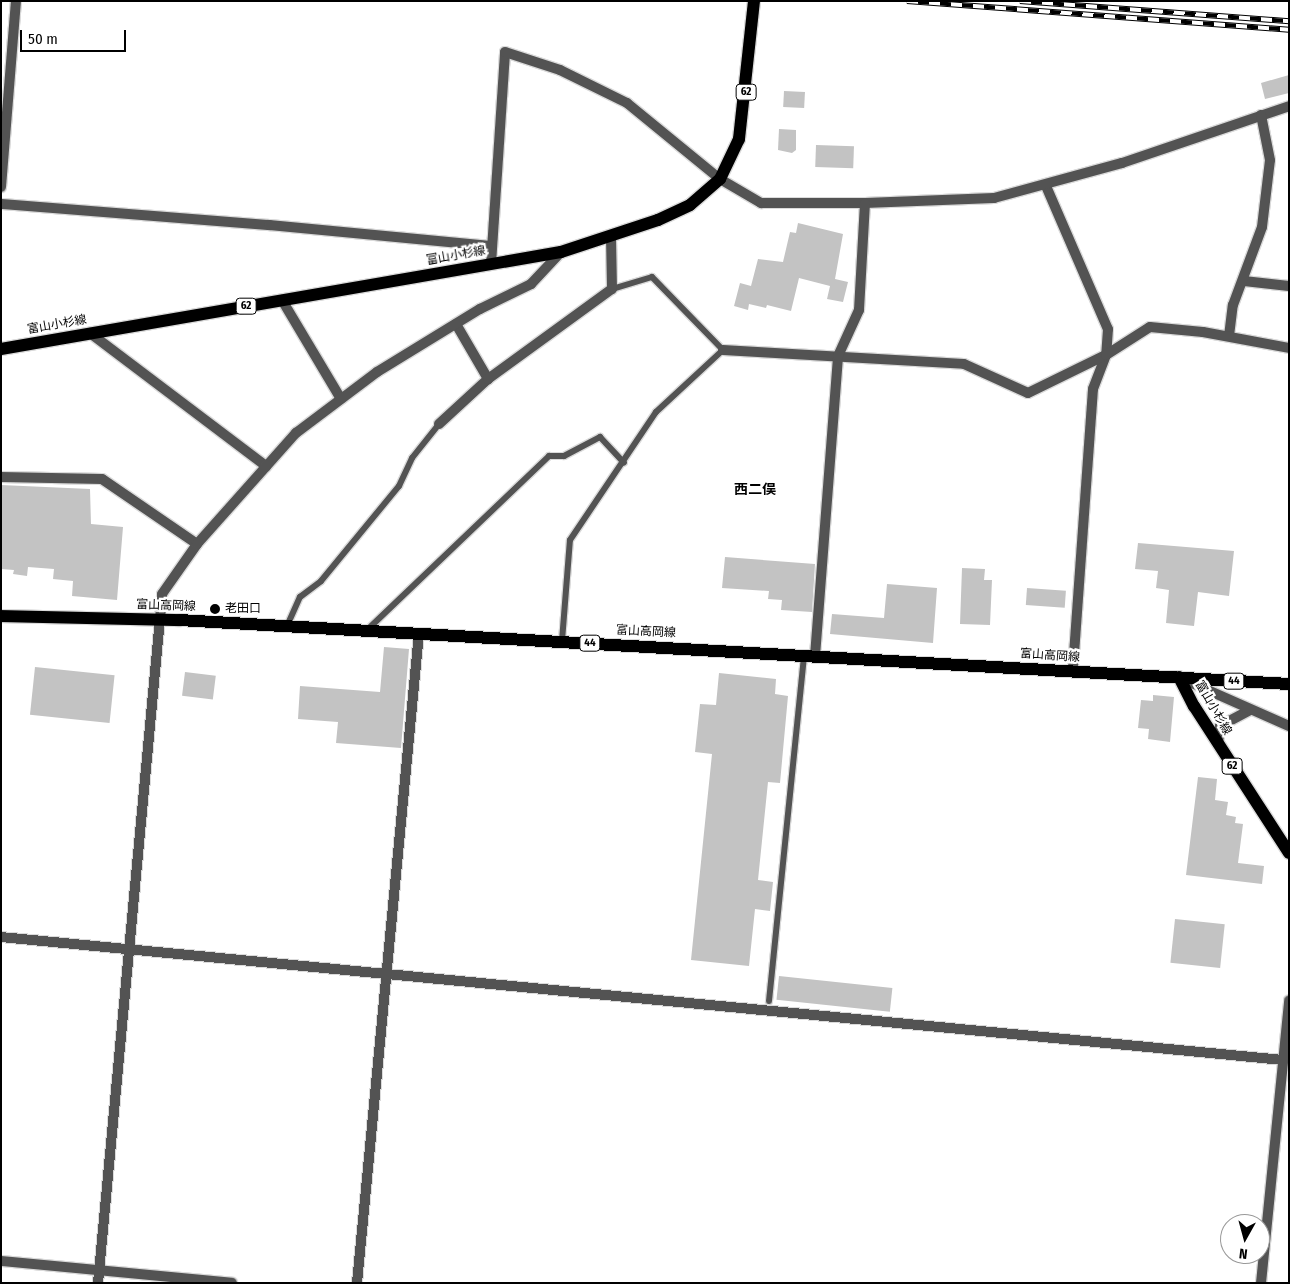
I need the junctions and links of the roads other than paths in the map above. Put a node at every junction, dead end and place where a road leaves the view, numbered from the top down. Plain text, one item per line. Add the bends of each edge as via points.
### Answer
1 (16, 1) edge
2 (754, 1) edge
3 (1289, 106) edge
4 (1261, 115) junction
5 (720, 179) junction
6 (1, 186) edge
7 (1046, 186) junction
8 (1, 204) edge
9 (865, 204) junction
10 (611, 236) junction
11 (491, 246) junction
12 (561, 252) junction
13 (491, 264) junction
14 (1244, 281) junction
15 (1289, 286) edge
16 (612, 289) junction
17 (282, 300) junction
18 (456, 324) junction
19 (90, 334) junction
20 (1229, 336) junction
21 (1289, 348) edge
22 (1, 349) edge
23 (723, 350) junction
24 (1106, 355) junction
25 (838, 356) junction
26 (488, 379) junction
27 (341, 400) junction
28 (439, 424) joint
29 (624, 463) junction
30 (266, 466) junction
31 (1, 477) edge
32 (197, 544) junction
33 (1, 616) edge
34 (160, 619) junction
35 (287, 626) junction
36 (367, 630) junction
37 (418, 633) junction
38 (562, 641) junction
39 (809, 655) junction
40 (1073, 671) junction
41 (1179, 677) junction
42 (1289, 684) edge
43 (1250, 710) junction
44 (1289, 726) edge
45 (1218, 744) junction
46 (1289, 853) edge
47 (1, 937) edge
48 (129, 951) junction
49 (386, 973) junction
50 (1289, 1000) edge
51 (769, 1001) dead end
52 (1282, 1060) junction
53 (1, 1261) edge
54 (99, 1271) junction
55 (98, 1283) edge
56 (232, 1283) edge
57 (357, 1283) edge
58 (1261, 1283) edge

1 - 6 street
2 - 5 main road, 富山小杉線 / 62 via 739,140
3 - 4 street
4 - 7 street
4 - 14 street via 1270,160 1262,227
5 - 9 street via 761,203
5 - 10 main road, 富山小杉線 / 62 via 690,206
5 - 11 street via 628,102 568,73 505,52
7 - 9 street via 994,198
7 - 24 street via 1108,328
8 - 11 street
9 - 25 street via 859,310
10 - 12 main road, 富山小杉線 / 62
10 - 16 street
11 - 13 street
12 - 13 main road, 富山小杉線 / 62
12 - 18 street via 531,284
13 - 17 main road, 富山小杉線 / 62
14 - 15 street
14 - 20 street via 1233,305
16 - 23 lane via 652,277
16 - 26 street
17 - 19 main road, 富山小杉線 / 62
17 - 27 street
18 - 26 street
18 - 27 street via 377,372
19 - 22 main road, 富山小杉線 / 62
19 - 30 street
20 - 21 street
20 - 24 street via 1150,327
23 - 25 street
23 - 29 lane via 656,412
24 - 25 street via 1028,393 964,364
24 - 40 street via 1093,389
25 - 39 street
26 - 28 street
27 - 30 street via 296,433
28 - 35 lane via 412,458 399,486 321,581 300,597
29 - 36 lane via 600,437 564,456 550,456
29 - 38 lane via 570,540
30 - 32 street
31 - 32 street via 102,479
32 - 34 street via 162,594
33 - 34 main road, 富山高岡線 / 44
34 - 35 main road, 富山高岡線 / 44
34 - 48 street
35 - 36 main road, 富山高岡線 / 44
36 - 37 main road, 富山高岡線 / 44
37 - 38 main road, 富山高岡線 / 44
37 - 49 street
38 - 39 main road, 富山高岡線 / 44
39 - 40 main road, 富山高岡線 / 44
39 - 51 lane
40 - 41 main road, 富山高岡線 / 44
41 - 42 main road, 富山高岡線 / 44
41 - 43 street
41 - 45 main road, 富山小杉線 / 62
43 - 44 street
43 - 45 street via 1220,726
45 - 46 main road, 富山小杉線 / 62
47 - 48 street
48 - 49 street
48 - 54 street
49 - 52 street
49 - 57 street
50 - 52 street
52 - 58 street
53 - 54 street
54 - 55 street
54 - 56 street

